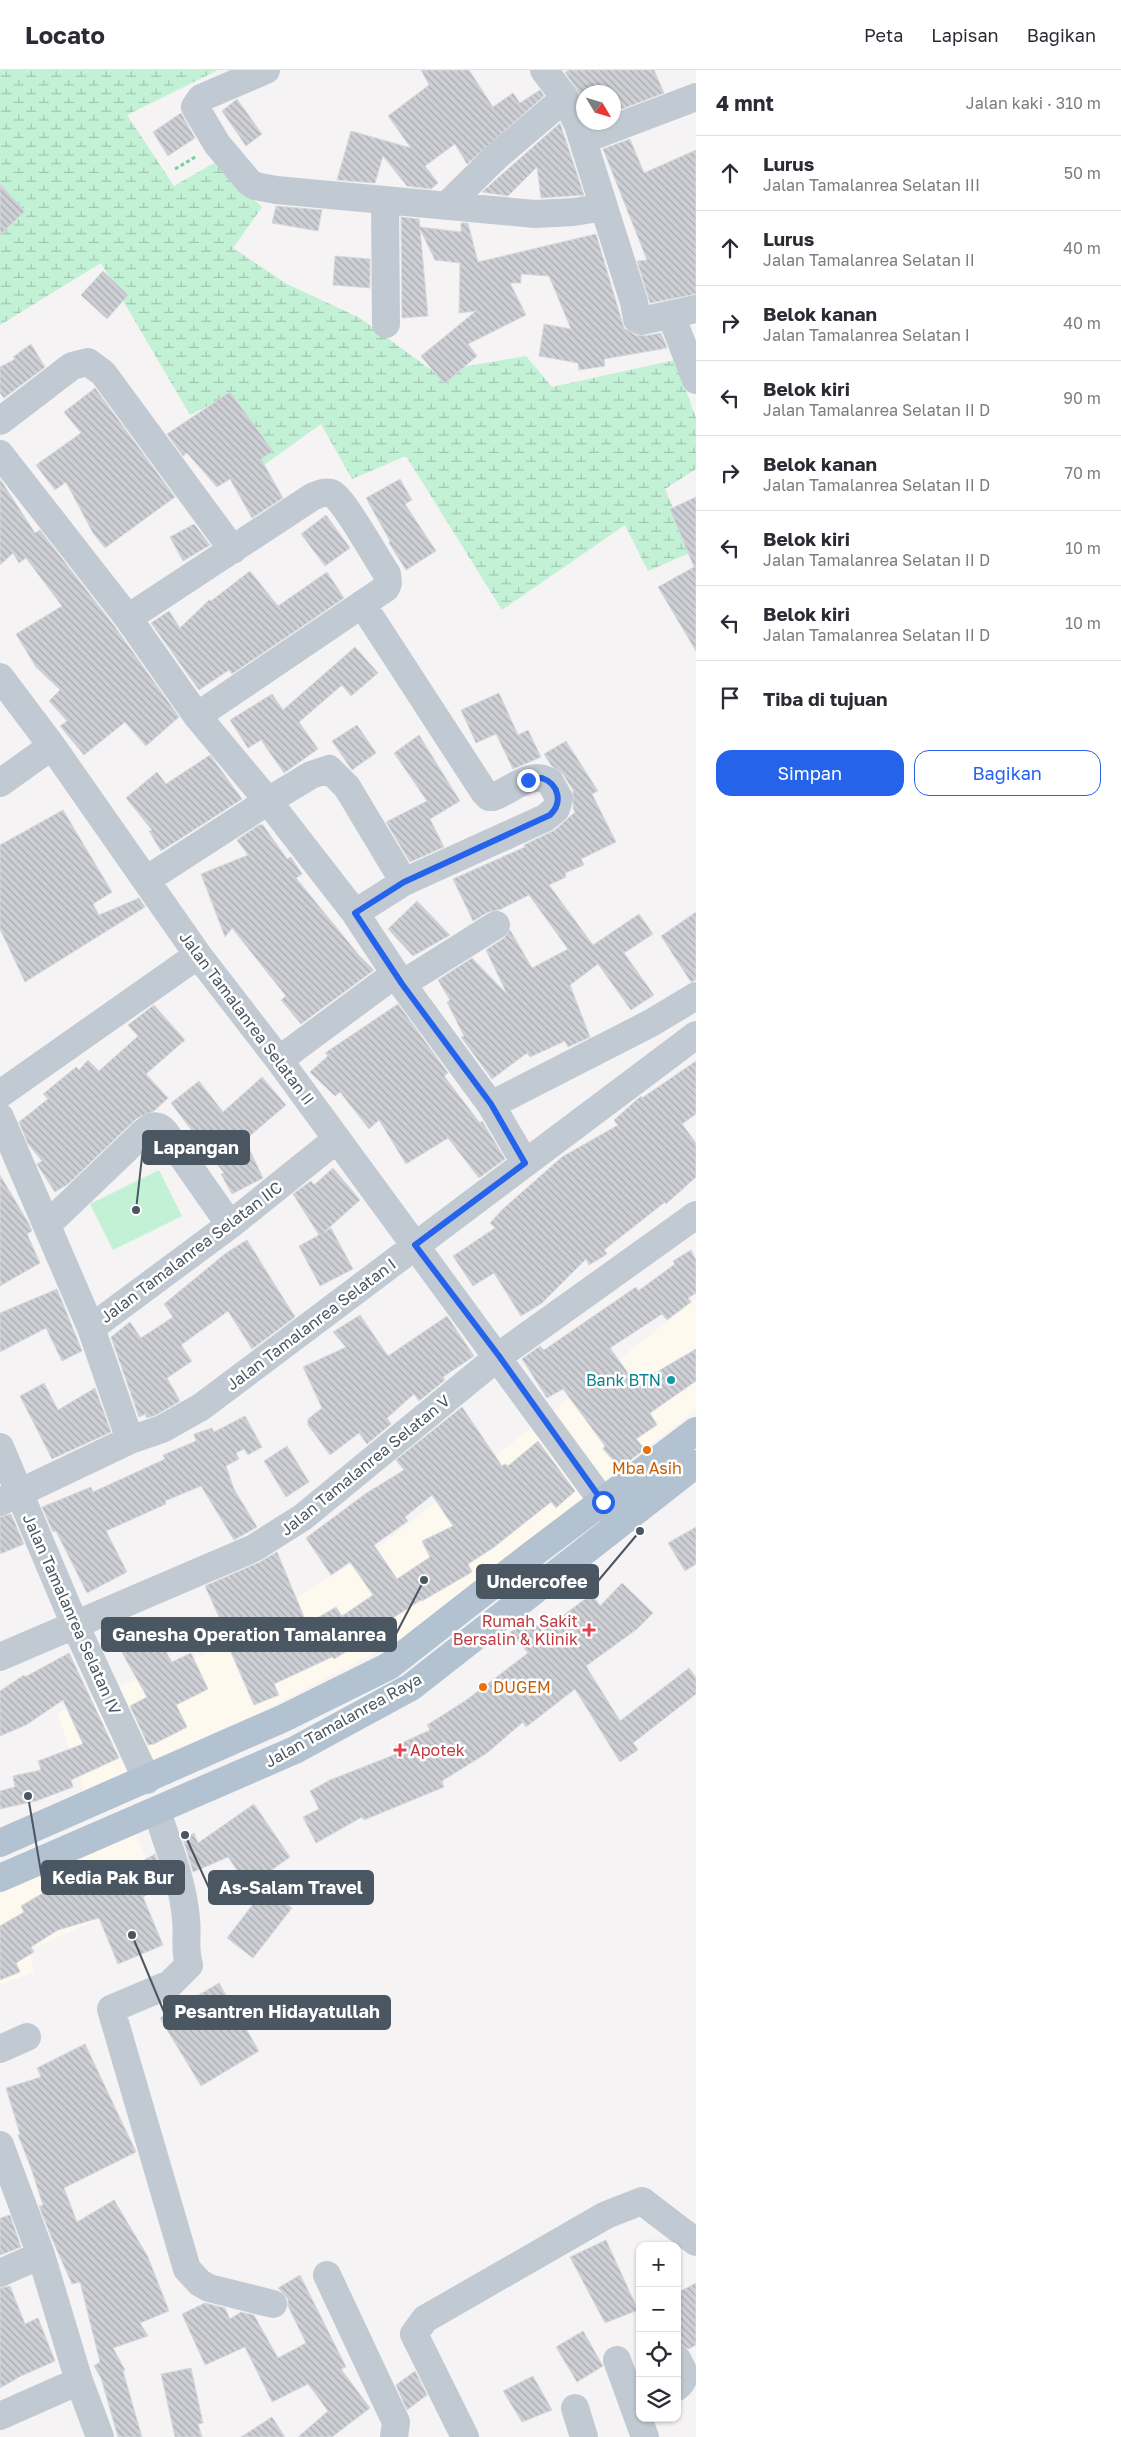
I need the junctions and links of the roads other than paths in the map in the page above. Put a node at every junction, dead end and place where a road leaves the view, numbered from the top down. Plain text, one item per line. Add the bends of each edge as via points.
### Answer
1 (266, 70) edge
2 (544, 70) edge
3 (696, 97) edge
4 (565, 98) junction
5 (583, 140) junction
6 (385, 201) junction
7 (446, 206) junction
8 (604, 208) junction
9 (683, 312) edge
10 (386, 324) dead end
11 (696, 380) edge
12 (0, 421) edge
13 (0, 454) edge
14 (233, 550) junction
15 (362, 604) junction
16 (128, 618) junction
17 (0, 677) edge
18 (197, 716) junction
19 (52, 746) junction
20 (0, 783) edge
21 (268, 801) junction
22 (146, 880) junction
23 (404, 882) junction
24 (355, 913) junction
25 (496, 925) dead end
26 (198, 955) junction
27 (398, 979) junction
28 (696, 996) edge
29 (696, 1035) edge
30 (279, 1060) junction
31 (0, 1094) edge
32 (491, 1104) junction
33 (0, 1117) edge
34 (337, 1139) junction
35 (525, 1163) junction
36 (696, 1215) edge
37 (47, 1225) junction
38 (230, 1225) junction
39 (415, 1245) junction
40 (91, 1328) junction
41 (499, 1356) junction
42 (696, 1431) edge
43 (130, 1440) junction
44 (0, 1447) edge
45 (696, 1464) edge
46 (9, 1498) edge
47 (603, 1502) junction
48 (619, 1524) junction
49 (75, 1625) junction
50 (0, 1657) edge
51 (148, 1780) junction
52 (157, 1811) junction
53 (0, 1843) edge
54 (0, 1878) edge
55 (27, 2037) dead end
56 (0, 2049) edge
57 (2, 2154) edge
58 (696, 2242) edge
59 (41, 2255) junction
60 (0, 2273) edge
61 (327, 2276) dead end
62 (273, 2304) dead end
63 (617, 2360) dead end
64 (681, 2368) edge
65 (80, 2380) junction
66 (681, 2382) edge
67 (633, 2388) edge
68 (575, 2408) dead end
69 (0, 2416) edge
70 (100, 2437) edge
71 (394, 2437) edge
72 (464, 2437) edge
73 (584, 2437) edge
74 (645, 2437) edge

1 - 6 street via 201,98 195,108 217,144 249,182 264,189
2 - 4 street
3 - 5 street
4 - 5 street
4 - 7 street via 497,156
5 - 8 street
6 - 7 street
6 - 10 street
7 - 8 street via 540,214
8 - 9 street via 637,319 641,321
9 - 11 street
12 - 14 street via 72,366 88,362 103,373
13 - 16 street
14 - 15 street via 312,497 331,493 388,578 382,592
14 - 16 street
15 - 18 street
15 - 23 street via 489,797 537,777 550,782 559,798 556,809 545,818
16 - 18 street
17 - 19 street, Jalan Tamalanrea Selatan II
18 - 21 street
19 - 20 street
19 - 22 street, Jalan Tamalanrea Selatan II
21 - 22 street
21 - 23 street via 329,769 347,787
21 - 24 street
22 - 26 street, Jalan Tamalanrea Selatan II
23 - 24 street
24 - 27 street
25 - 27 street
26 - 30 street, Jalan Tamalanrea Selatan II
26 - 31 street
27 - 30 street
27 - 32 street
28 - 32 street via 651,1023
29 - 35 street, Jalan Tamalanrea Selatan I
30 - 34 street, Jalan Tamalanrea Selatan II
32 - 35 street
33 - 37 street
34 - 38 street, Jalan Tamalanrea Selatan IIC
34 - 39 street, Jalan Tamalanrea Selatan II
35 - 39 street, Jalan Tamalanrea Selatan I
36 - 41 street, Jalan Tamalanrea Selatan V
37 - 38 street via 144,1132 155,1126 161,1128
37 - 40 street
38 - 40 street, Jalan Tamalanrea Selatan IIC
39 - 41 street, Jalan Tamalanrea Selatan II
39 - 43 street, Jalan Tamalanrea Selatan I via 201,1407 162,1429
40 - 43 street, Jalan Tamalanrea Selatan IIC
41 - 47 street, Jalan Tamalanrea Selatan II
41 - 49 street, Jalan Tamalanrea Selatan V via 303,1517 275,1536
42 - 47 main road, Jalan Tamalanrea Raya
43 - 46 street, Jalan Tamalanrea Selatan I
44 - 46 street, Jalan Tamalanrea Selatan IV
45 - 48 main road, Jalan Tamalanrea Raya
46 - 49 street, Jalan Tamalanrea Selatan IV
47 - 48 street, Jalan Tamalanrea Selatan II
47 - 51 main road, Jalan Tamalanrea Raya via 389,1666
48 - 52 main road, Jalan Tamalanrea Raya via 411,1687 295,1750
49 - 50 street, Jalan Tamalanrea Selatan V
49 - 51 street, Jalan Tamalanrea Selatan IV
51 - 53 main road, Jalan Tamalanrea Raya
52 - 54 main road, Jalan Tamalanrea Raya
52 - 62 street via 179,1881 189,1965 170,1984 111,2010 187,2268 209,2288
55 - 56 street
57 - 59 street
58 - 72 street via 642,2201 606,2215 425,2319 414,2334
59 - 60 street
59 - 65 street
61 - 71 street via 396,2422
63 - 67 street
64 - 66 street via 685,2376
65 - 69 street
65 - 70 street
67 - 74 street
68 - 73 street

